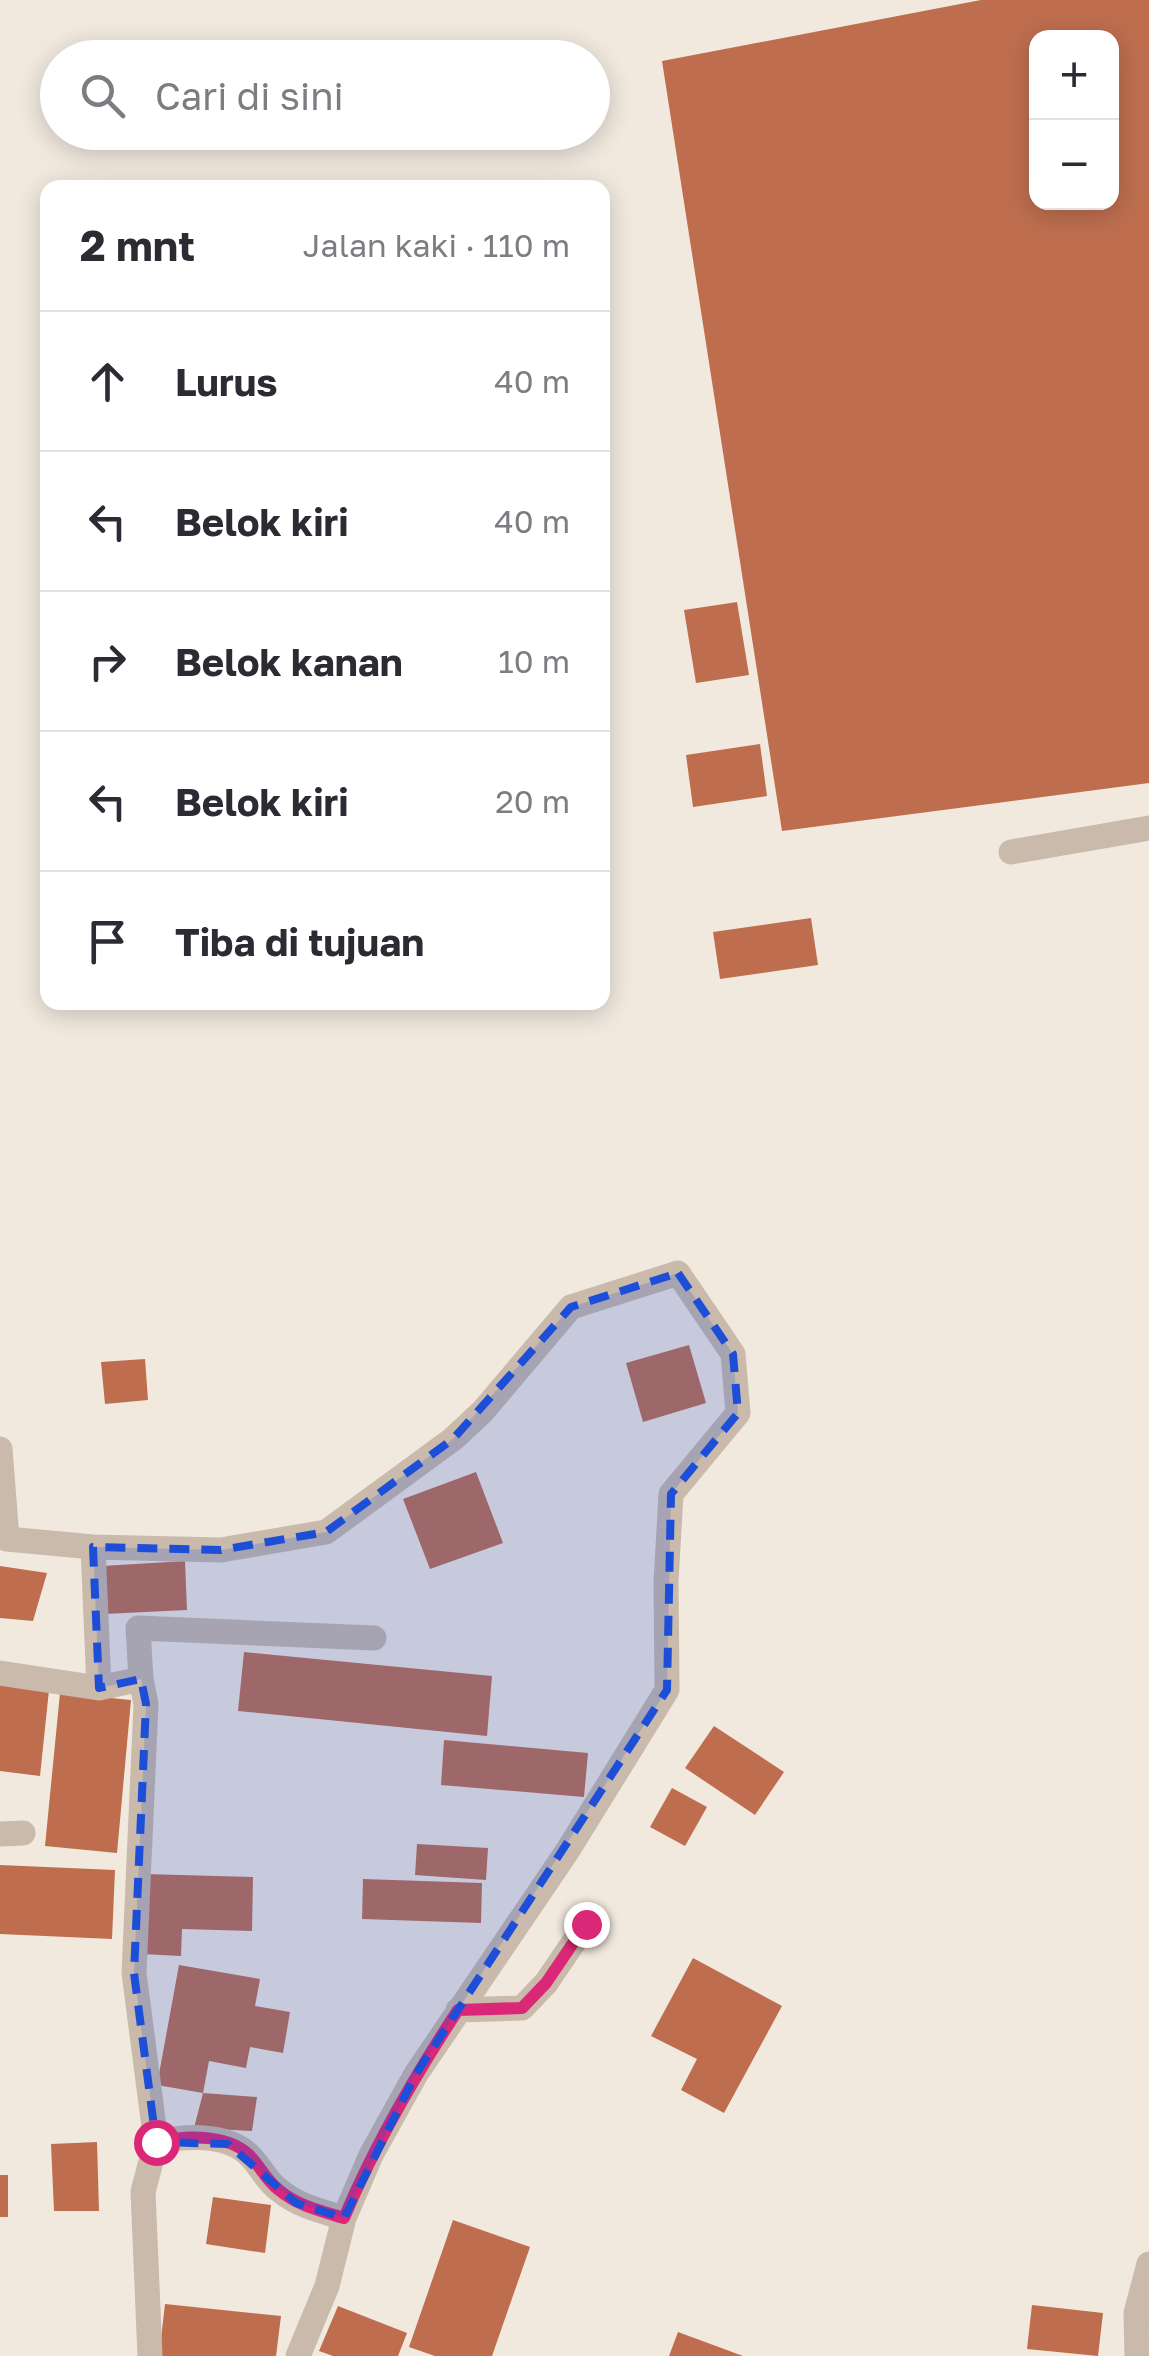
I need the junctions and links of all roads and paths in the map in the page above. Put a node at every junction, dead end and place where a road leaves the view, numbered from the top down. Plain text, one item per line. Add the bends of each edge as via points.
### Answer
1 (1149, 828) edge
2 (1011, 852) dead end
3 (0, 1449) edge
4 (3, 1539) edge
5 (93, 1547) junction
6 (374, 1638) dead end
7 (0, 1673) edge
8 (141, 1679) junction
9 (98, 1688) junction
10 (586, 1924) dead end
11 (458, 2010) junction
12 (156, 2142) junction
13 (344, 2218) junction
14 (1149, 2264) edge
15 (1143, 2314) edge
16 (150, 2356) edge
17 (298, 2356) edge
18 (1137, 2356) edge

1 - 2 street
3 - 4 street
4 - 5 street
5 - 9 street
5 - 11 street via 221,1550 326,1532 453,1439 571,1307 678,1273 733,1354 738,1413 671,1494 667,1690
6 - 8 street via 138,1628
7 - 9 street
8 - 9 street
8 - 12 street via 146,1704 134,1973
10 - 11 street via 522,2008
11 - 13 street via 370,2155
12 - 13 street via 192,2137 228,2144 245,2151 296,2203
12 - 16 street via 143,2192
13 - 17 street
14 - 15 street
15 - 18 street

